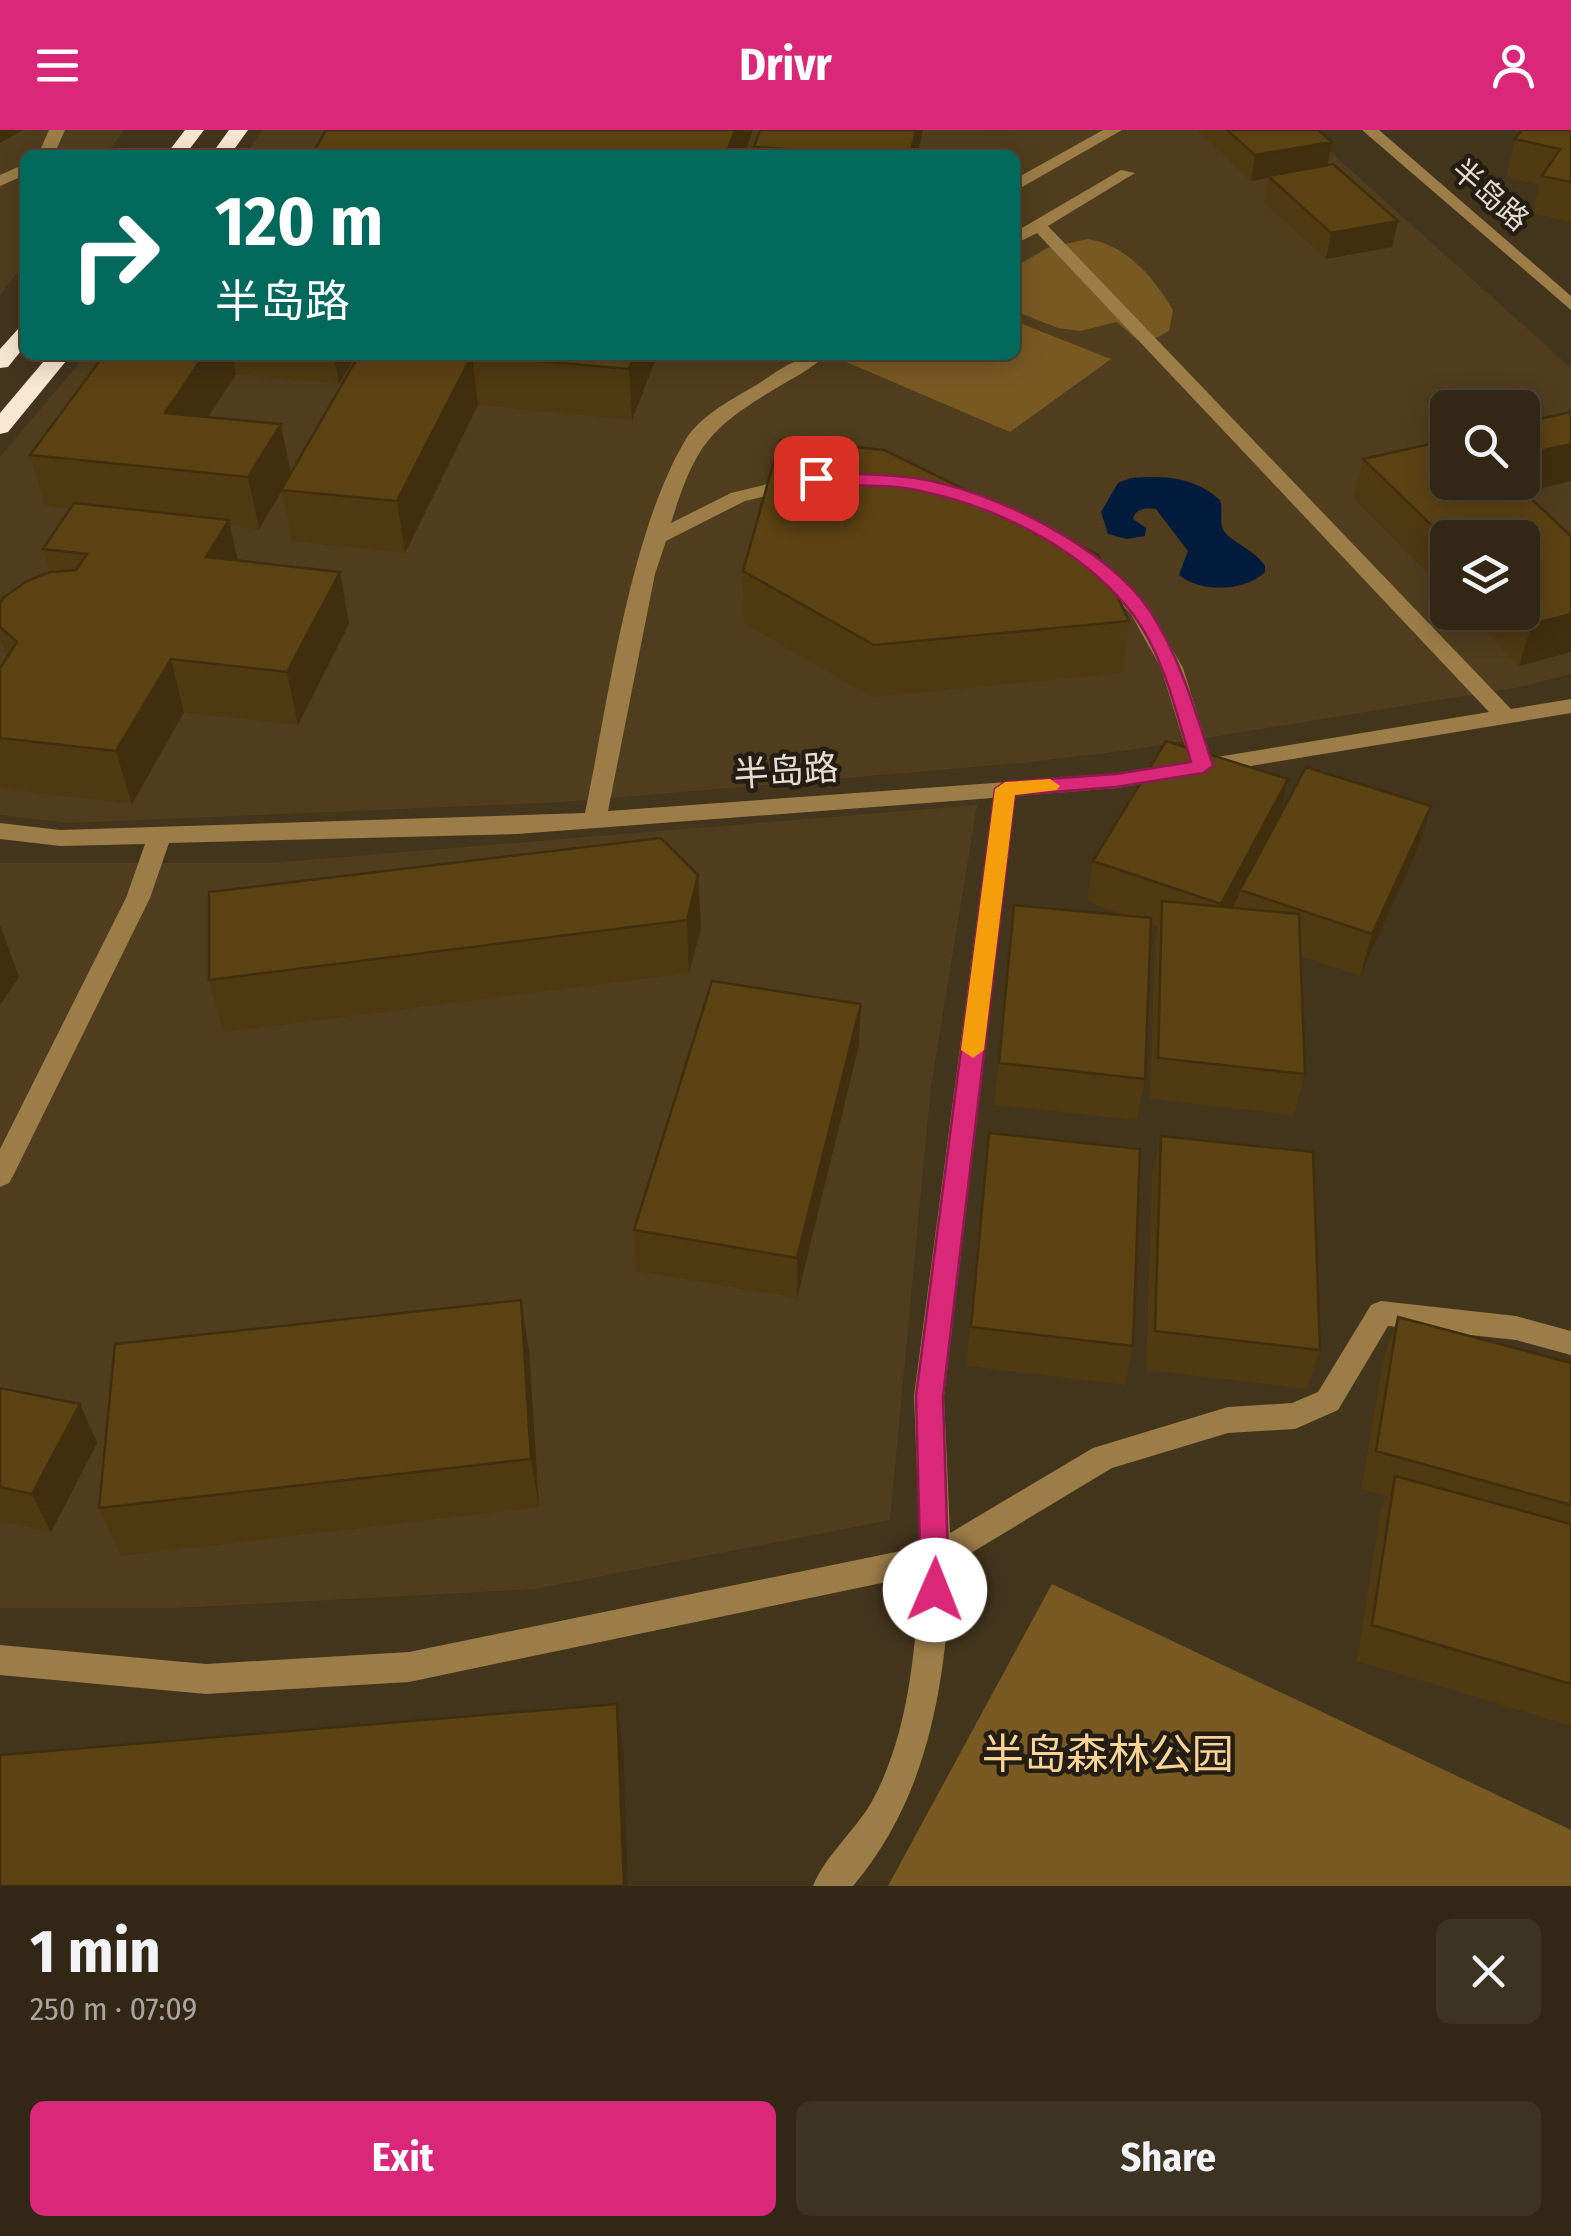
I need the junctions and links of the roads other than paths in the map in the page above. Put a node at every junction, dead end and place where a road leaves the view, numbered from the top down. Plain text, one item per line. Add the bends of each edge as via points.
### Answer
1 (195, 130) edge
2 (239, 130) edge
3 (1114, 130) edge
4 (1370, 130) edge
5 (178, 150) edge
6 (224, 150) edge
7 (1128, 173) dead end
8 (1020, 183) edge
9 (1038, 225) junction
10 (1020, 236) edge
11 (1571, 305) edge
12 (20, 339) edge
13 (56, 360) edge
14 (809, 360) edge
15 (0, 362) edge
16 (0, 427) edge
17 (816, 478) edge
18 (657, 538) junction
19 (1069, 548) edge
20 (1571, 706) edge
21 (1506, 716) junction
22 (1203, 766) junction
23 (1005, 789) junction
24 (595, 820) junction
25 (0, 831) edge
26 (160, 835) junction
27 (0, 1176) edge
28 (1571, 1344) edge
29 (936, 1558) junction
30 (0, 1660) edge
31 (830, 1886) edge

1 - 5 highway
2 - 6 highway
3 - 8 street
4 - 11 street, 半岛路
7 - 9 street
9 - 10 street
9 - 21 street
12 - 15 highway
13 - 16 highway
14 - 18 street via 729,408 696,439
17 - 18 street via 738,497
18 - 24 street
19 - 22 street via 1140,611 1172,668
20 - 21 street, 半岛路
21 - 22 street, 半岛路
22 - 23 street, 半岛路
23 - 24 street, 半岛路
23 - 29 street via 929,1396
24 - 26 street, 半岛路
25 - 26 street, 半岛路 via 60,838
26 - 27 street via 138,898
28 - 29 street via 1516,1328 1382,1313 1328,1401 1295,1416 1228,1420 1104,1457
29 - 30 street via 409,1667 206,1679
29 - 31 street via 932,1655 910,1757 861,1854

